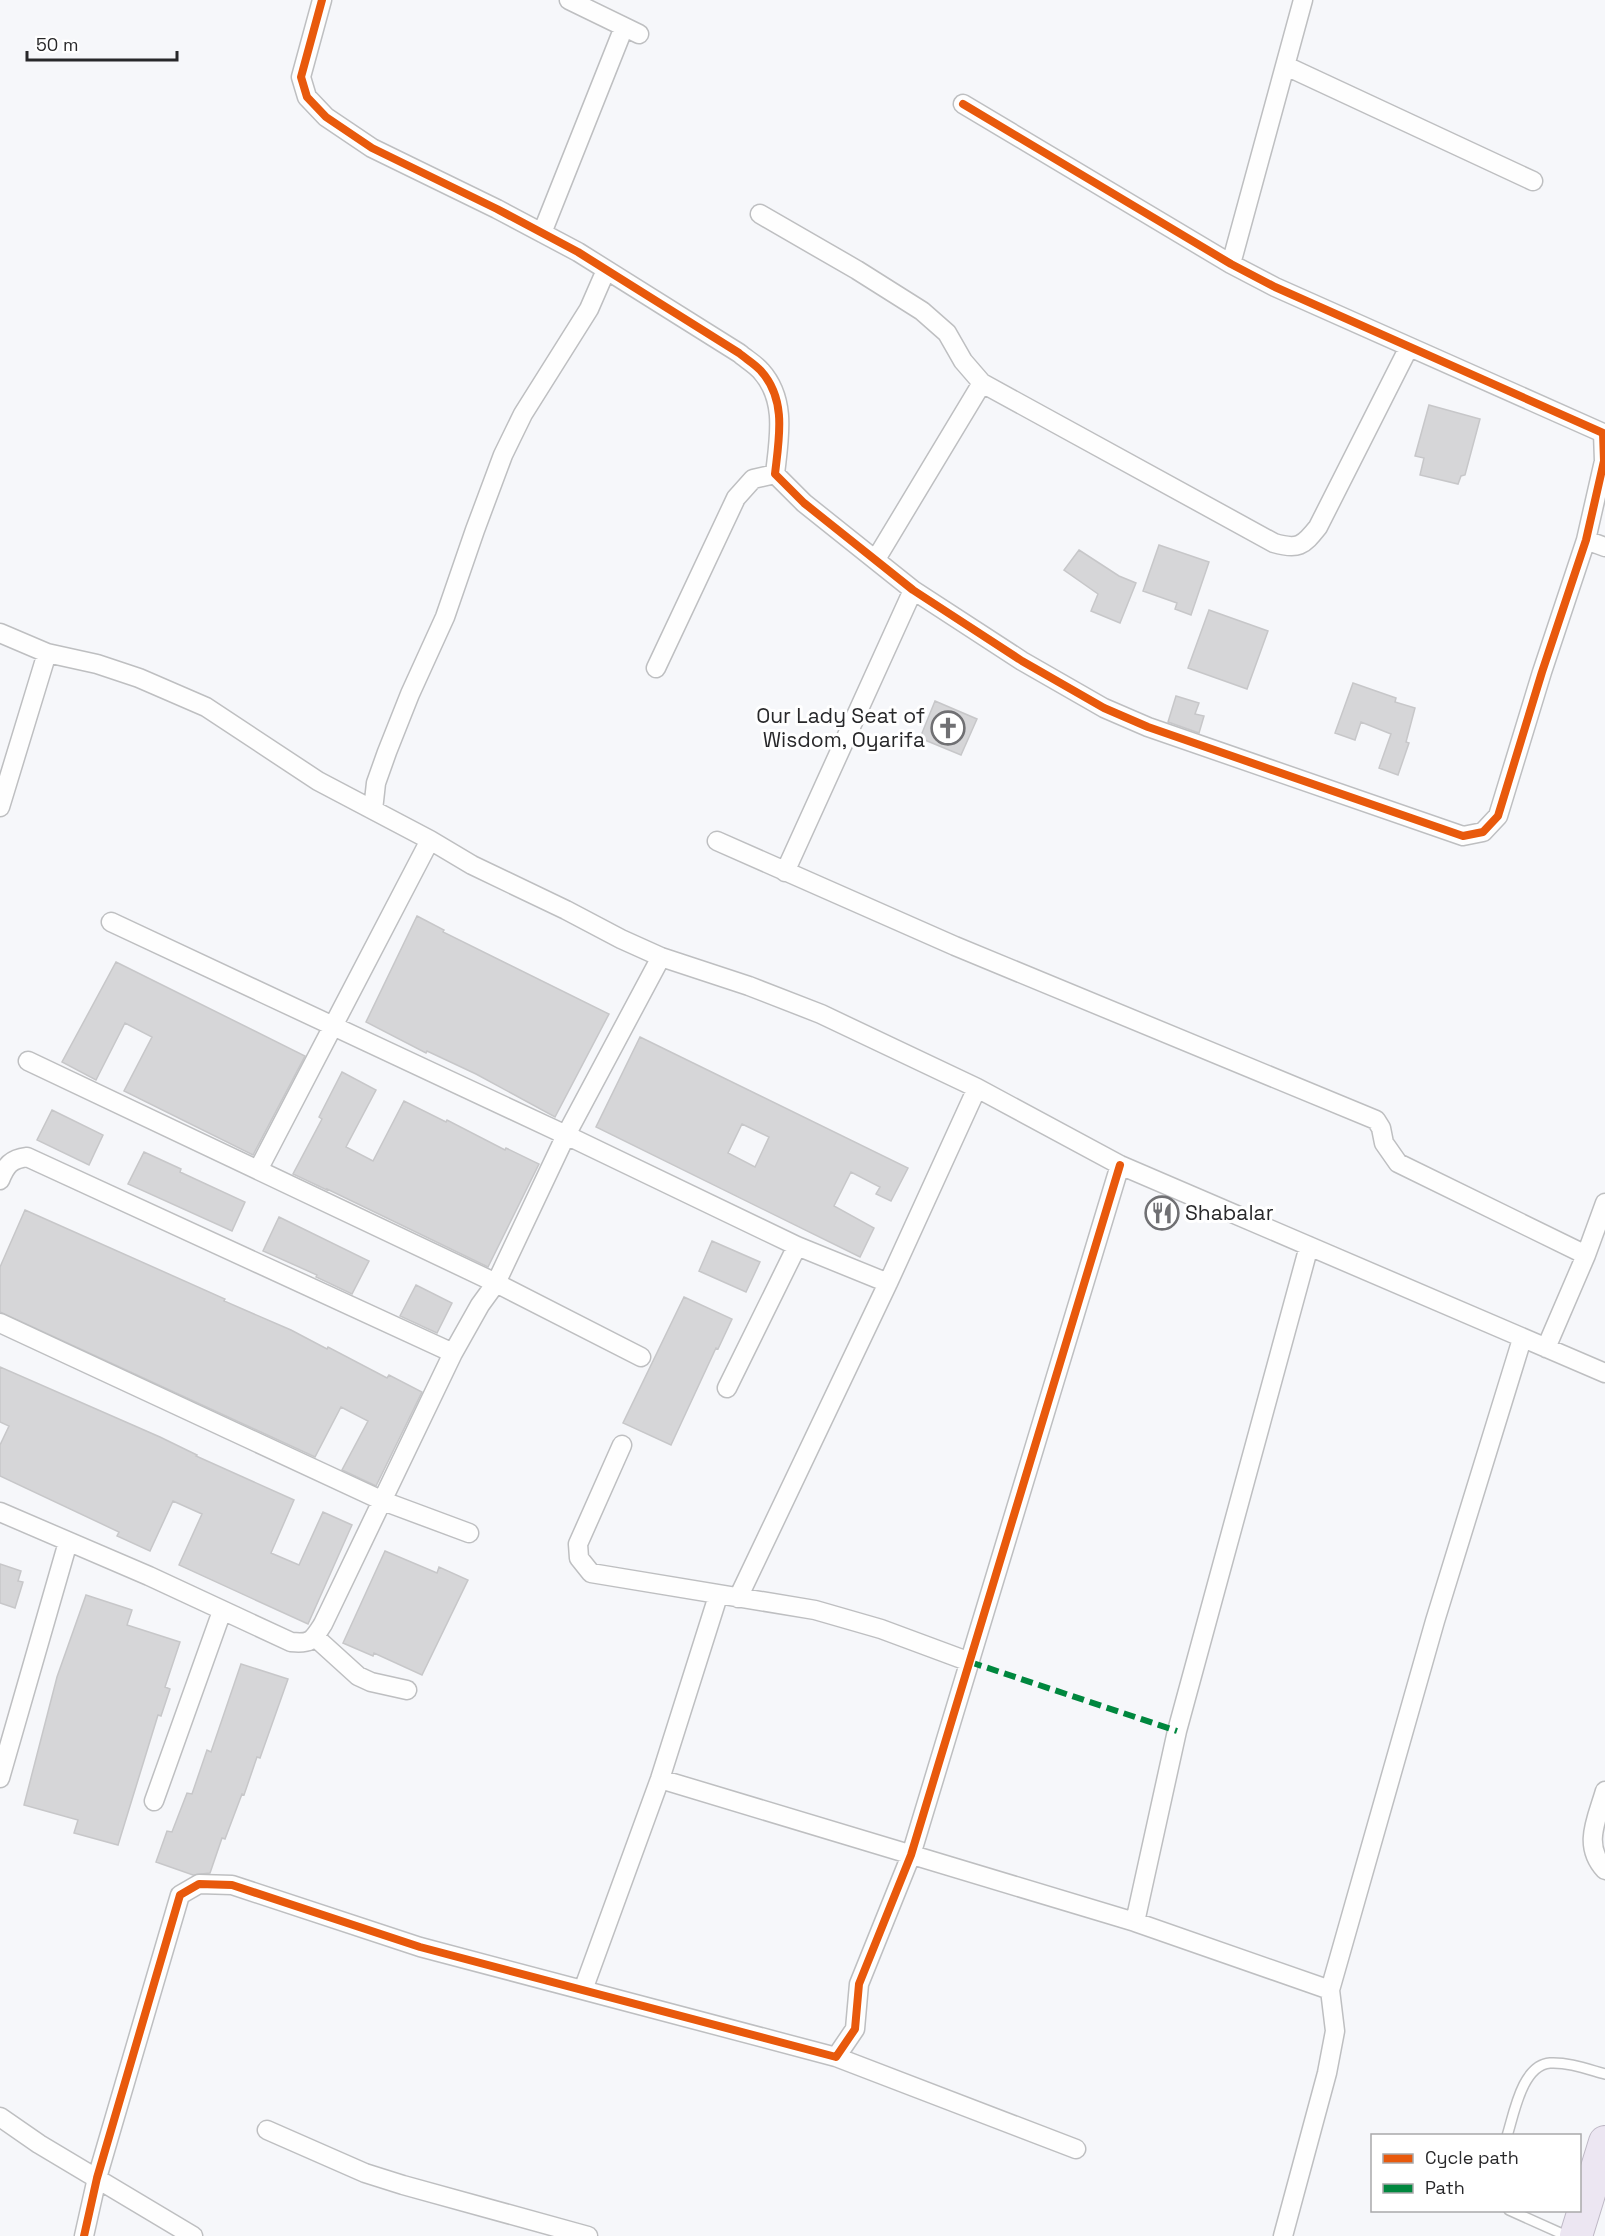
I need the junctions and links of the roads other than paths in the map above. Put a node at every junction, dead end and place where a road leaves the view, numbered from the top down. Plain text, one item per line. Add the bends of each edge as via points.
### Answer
1 (322, 0) edge
2 (569, 0) edge
3 (1303, 0) edge
4 (1286, 66) junction
5 (963, 104) dead end
6 (1533, 181) dead end
7 (760, 214) dead end
8 (542, 232) junction
9 (1232, 264) junction
10 (606, 270) junction
11 (1409, 346) junction
12 (982, 383) junction
13 (1604, 431) edge
14 (775, 474) junction
15 (1586, 540) junction
16 (1605, 547) edge
17 (876, 558) junction
18 (913, 590) junction
19 (0, 633) edge
20 (47, 653) junction
21 (656, 668) dead end
22 (0, 807) edge
23 (372, 810) junction
24 (430, 840) junction
25 (717, 841) dead end
26 (784, 872) junction
27 (111, 922) dead end
28 (661, 957) junction
29 (333, 1026) junction
30 (28, 1061) dead end
31 (977, 1088) junction
32 (566, 1135) junction
33 (1120, 1165) junction
34 (258, 1170) junction
35 (0, 1180) edge
36 (1605, 1203) edge
37 (797, 1246) junction
38 (1309, 1246) junction
39 (1586, 1255) junction
40 (496, 1283) junction
41 (888, 1284) junction
42 (0, 1323) edge
43 (1522, 1339) junction
44 (1546, 1348) junction
45 (453, 1353) junction
46 (641, 1357) dead end
47 (1605, 1373) edge
48 (727, 1389) dead end
49 (622, 1445) dead end
50 (383, 1501) junction
51 (0, 1512) edge
52 (469, 1533) dead end
53 (68, 1542) junction
54 (718, 1596) junction
55 (738, 1598) junction
56 (222, 1611) junction
57 (315, 1637) junction
58 (970, 1662) junction
59 (407, 1690) dead end
60 (0, 1778) edge
61 (660, 1779) junction
62 (1605, 1791) edge
63 (154, 1801) dead end
64 (911, 1855) junction
65 (1605, 1870) edge
66 (1135, 1922) junction
67 (584, 1990) junction
68 (1330, 1990) junction
69 (836, 2057) junction
70 (1605, 2074) edge
71 (0, 2118) edge
72 (267, 2130) dead end
73 (1508, 2134) edge
74 (1605, 2142) edge
75 (1076, 2149) dead end
76 (97, 2178) junction
77 (1511, 2212) edge
78 (84, 2236) edge
79 (193, 2236) edge
80 (588, 2236) edge
81 (1283, 2236) edge
82 (1567, 2236) edge
83 (1576, 2236) edge

1 - 8 street via 300,77 308,97 326,117 372,148
2 - 8 street via 631,30
3 - 4 street
4 - 6 street
4 - 9 street
5 - 9 street
7 - 12 street via 922,311 947,333
8 - 10 street
9 - 11 street
10 - 14 street via 739,353 761,371 780,408
10 - 23 street via 589,309 508,445 445,617 387,752
11 - 12 street via 1318,527 1306,542 1291,548 1274,543
11 - 13 street
12 - 17 street
13 - 15 street via 1604,461
14 - 17 street
14 - 21 street via 753,479 736,498
15 - 16 street
15 - 18 street via 1498,816 1483,832 1463,836 1104,708 1022,661
17 - 18 street
18 - 26 street
19 - 20 street
20 - 22 street
20 - 23 street via 97,663 206,707 294,766
23 - 24 street
24 - 28 street via 472,865
24 - 29 street
25 - 26 street
26 - 39 street via 1376,1120 1384,1143 1398,1163
27 - 29 street
28 - 31 street via 821,1014
28 - 32 street
29 - 32 street
29 - 34 street
30 - 34 street
31 - 33 street
31 - 41 street
32 - 37 street
32 - 40 street
33 - 38 street
33 - 58 street
34 - 40 street
35 - 45 street via 15,1158 27,1157
36 - 39 street
37 - 41 street
37 - 48 street
38 - 43 street
38 - 66 street via 1177,1731
39 - 44 street
40 - 45 street
40 - 46 street
41 - 55 street
42 - 50 street
43 - 44 street
43 - 68 street via 1435,1621
44 - 47 street
45 - 50 street
49 - 54 street via 578,1544 579,1558 591,1573
50 - 52 street
50 - 57 street
51 - 53 street
53 - 56 street
53 - 60 street
54 - 55 street
54 - 61 street
55 - 58 street via 814,1610 881,1629
56 - 57 street via 291,1642 306,1643
56 - 63 street
57 - 59 street via 358,1676
58 - 64 street
61 - 64 street
61 - 67 street
62 - 65 street via 1591,1839 1595,1856
64 - 66 street
64 - 69 street via 858,1984 855,2029
66 - 68 street
67 - 69 street
67 - 76 street via 420,1947 232,1885 199,1884 180,1895
68 - 81 street via 1335,2031 1327,2073
69 - 75 street
70 - 73 lane via 1547,2063 1531,2073 1523,2084
71 - 76 street
72 - 80 street via 403,2186
74 - 83 highway
76 - 78 street
76 - 79 street
77 - 82 lane

